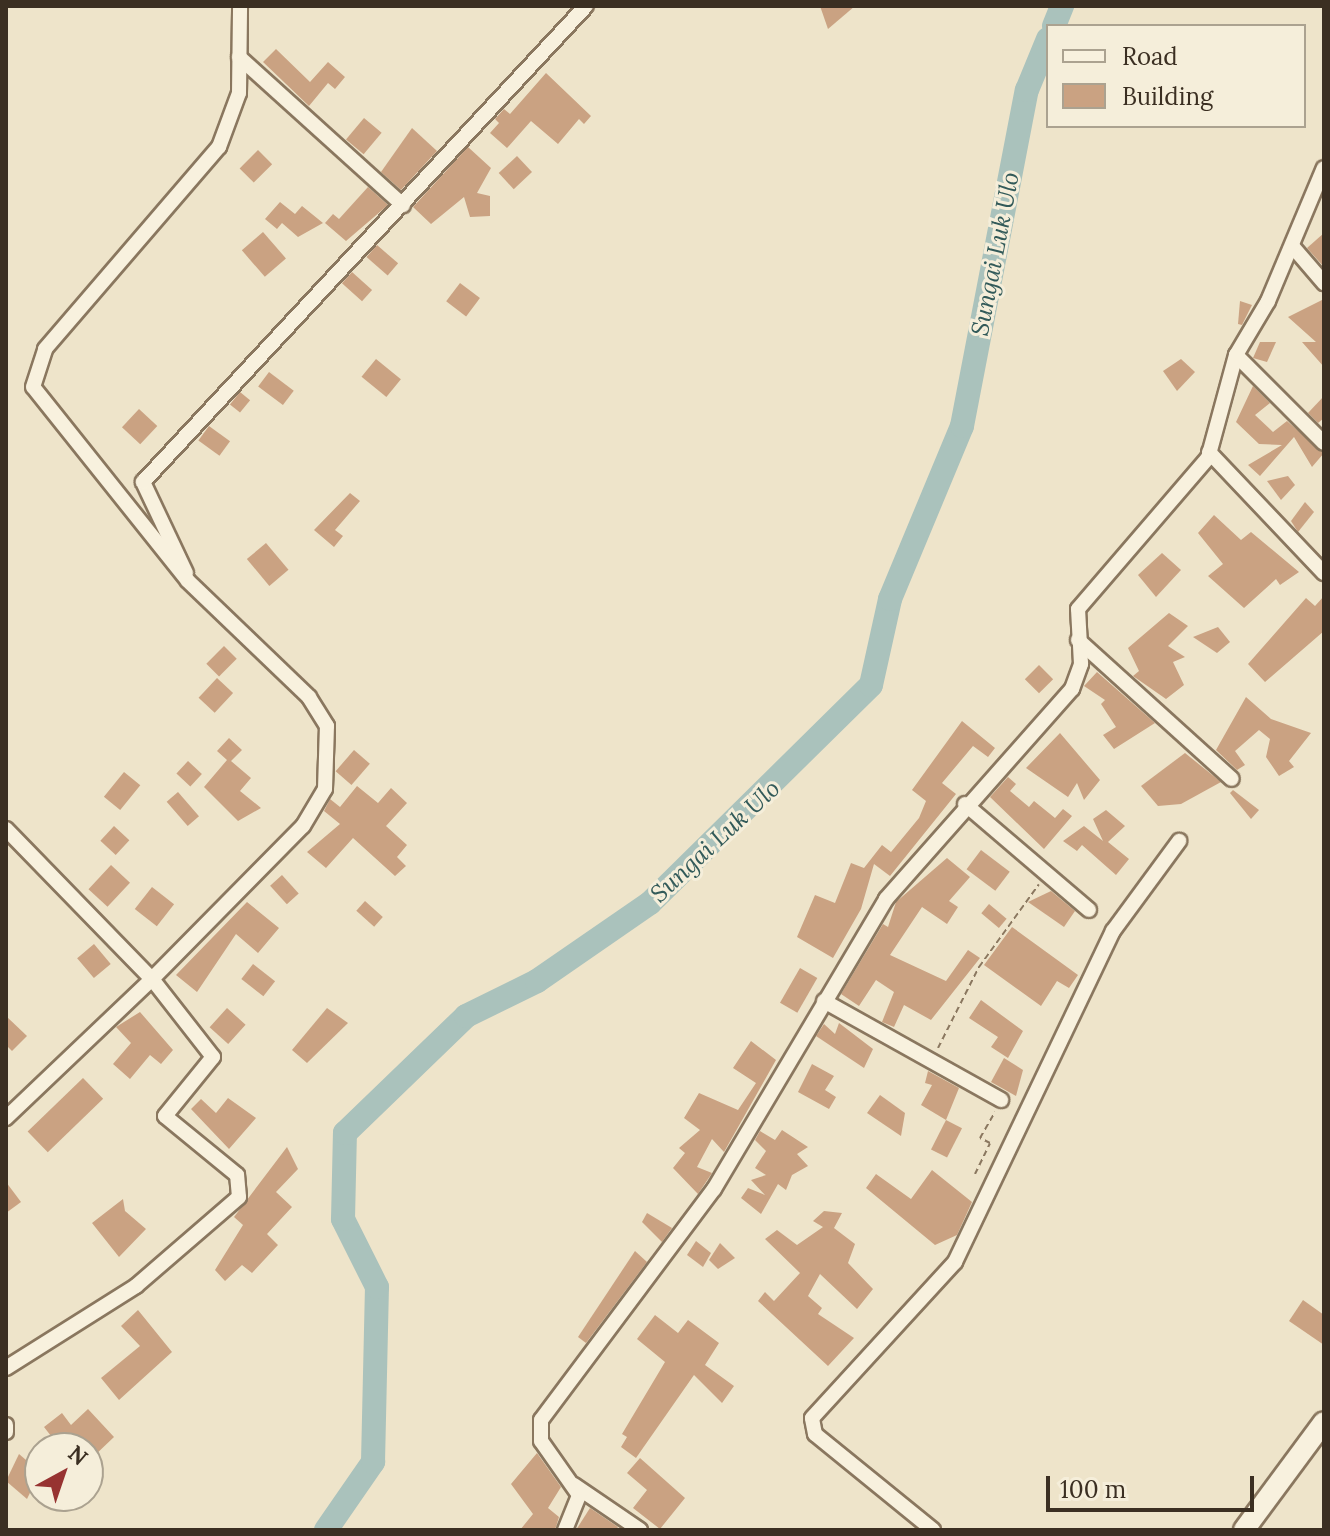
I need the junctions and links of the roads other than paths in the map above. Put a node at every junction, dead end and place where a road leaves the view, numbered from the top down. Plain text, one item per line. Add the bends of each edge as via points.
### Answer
1 (240, 6) edge
2 (586, 6) edge
3 (239, 57) junction
4 (1324, 168) edge
5 (403, 205) junction
6 (1293, 247) junction
7 (1324, 283) edge
8 (1236, 355) junction
9 (1321, 432) edge
10 (1209, 452) junction
11 (1320, 569) edge
12 (188, 581) junction
13 (1078, 640) junction
14 (1232, 779) dead end
15 (965, 804) junction
16 (6, 829) edge
17 (1179, 841) dead end
18 (1089, 910) dead end
19 (152, 979) junction
20 (824, 1001) junction
21 (1001, 1100) road end
22 (6, 1118) edge
23 (6, 1368) edge
24 (1324, 1422) edge
25 (6, 1425) edge
26 (6, 1432) edge
27 (574, 1485) junction
28 (565, 1530) edge
29 (640, 1530) edge
30 (933, 1530) edge
31 (1244, 1530) edge

1 - 3 street
2 - 5 street
3 - 5 street
3 - 12 street via 239,93 219,147 45,349 32,374 33,387
4 - 6 street
5 - 12 street via 143,482
6 - 7 street
6 - 8 street
8 - 9 street
8 - 10 street
10 - 11 street
10 - 13 street via 1078,609
12 - 19 street via 309,697 327,726 325,789 303,826
13 - 14 street
13 - 15 street via 1080,677 1072,689
15 - 18 street
15 - 20 street via 886,899
16 - 19 street
17 - 30 street via 1113,931 955,1262 812,1418 815,1434
19 - 22 street
19 - 23 street via 213,1057 165,1116 243,1188 206,1230 136,1286
20 - 21 street
20 - 27 street via 714,1189 541,1420 541,1441
24 - 31 main road
25 - 26 street
27 - 28 street via 577,1506
27 - 29 street

